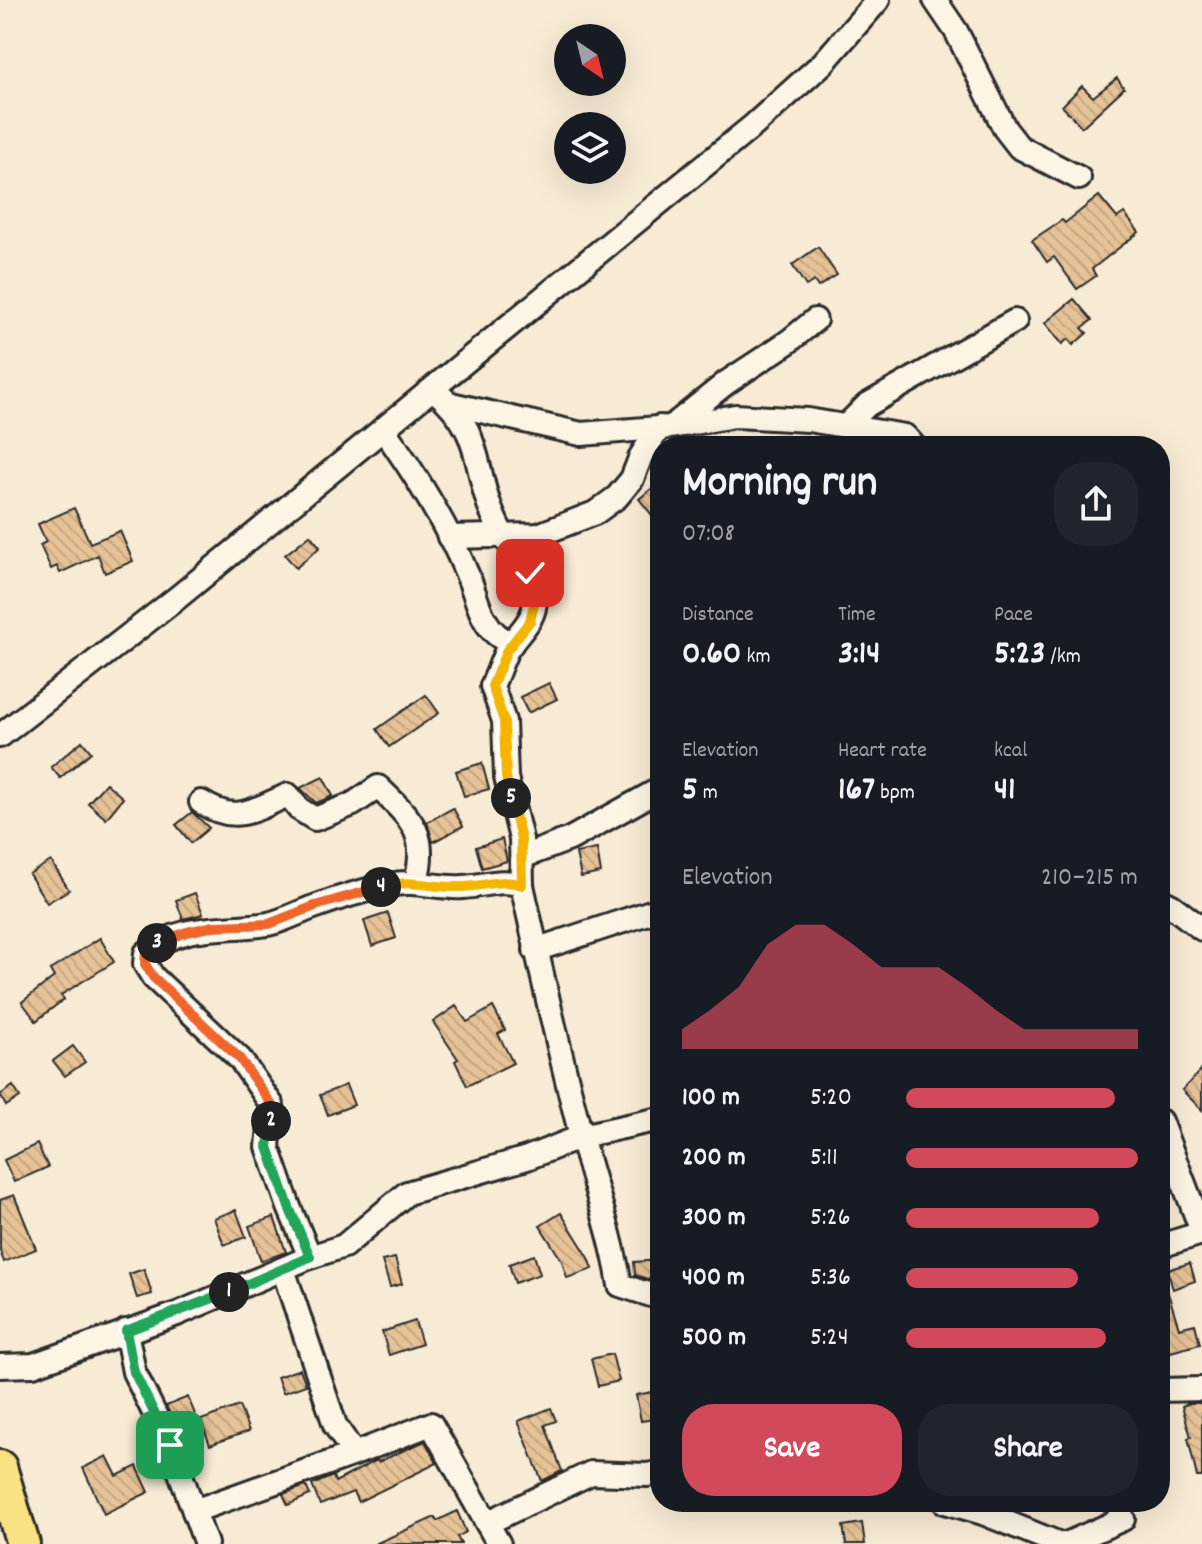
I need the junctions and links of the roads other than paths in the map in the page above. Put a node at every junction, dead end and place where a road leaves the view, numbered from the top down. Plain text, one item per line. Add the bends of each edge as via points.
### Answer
1 (878, 0) edge
2 (935, 0) edge
3 (1079, 178) dead end
4 (815, 320) dead end
5 (1015, 321) dead end
6 (433, 389) junction
7 (451, 404) junction
8 (846, 426) junction
9 (666, 427) junction
10 (383, 429) junction
11 (658, 436) edge
12 (905, 436) edge
13 (650, 446) edge
14 (504, 535) junction
15 (449, 537) junction
16 (512, 643) junction
17 (0, 736) edge
18 (650, 795) edge
19 (201, 802) dead end
20 (522, 857) junction
21 (416, 881) junction
22 (522, 885) junction
23 (1170, 911) edge
24 (650, 912) edge
25 (1202, 929) edge
26 (535, 950) junction
27 (650, 1121) edge
28 (582, 1137) junction
29 (1170, 1147) edge
30 (1202, 1232) edge
31 (1170, 1243) edge
32 (310, 1257) junction
33 (283, 1269) junction
34 (650, 1295) edge
35 (126, 1331) junction
36 (0, 1366) edge
37 (1202, 1389) edge
38 (1170, 1390) edge
39 (354, 1454) junction
40 (0, 1467) edge
41 (650, 1474) edge
42 (194, 1511) junction
43 (980, 1512) edge
44 (1121, 1512) edge
45 (487, 1523) junction
46 (23, 1544) edge
47 (206, 1544) edge
48 (499, 1544) edge
49 (1060, 1544) edge
50 (1066, 1544) edge

1 - 6 street via 823,63 754,125
2 - 3 street via 1019,147
4 - 9 street
5 - 8 street via 877,399
6 - 7 street
6 - 10 street
7 - 9 street via 581,434
7 - 14 street via 477,451
8 - 9 street via 735,416
8 - 12 street
9 - 11 street
10 - 15 street
10 - 17 street
13 - 14 street via 632,479 595,513 538,535
14 - 15 street
14 - 16 street via 530,573 535,600 530,621
15 - 16 street via 484,618 495,635
16 - 20 street via 492,686 504,721 506,777
18 - 20 street via 570,839
19 - 21 street via 238,816 288,795 315,819 378,787 410,818 419,839 423,858
20 - 22 street
21 - 22 street via 460,887 507,880
21 - 32 street via 315,906 269,924 187,932 158,942 146,953 145,964 153,977 240,1059 272,1105 268,1147
22 - 26 street
23 - 25 street
24 - 26 street
26 - 28 street
27 - 28 street
28 - 32 street via 407,1193 344,1246
28 - 34 street via 620,1285
29 - 30 street
30 - 31 street
32 - 33 street
33 - 35 street
33 - 39 street via 335,1425
35 - 36 street via 33,1365
35 - 42 street via 134,1372 170,1445
37 - 38 street
39 - 42 street
39 - 45 street via 431,1424
40 - 46 highway
41 - 45 street via 591,1473
42 - 47 street
43 - 49 street
44 - 50 street via 1123,1519
45 - 48 street

